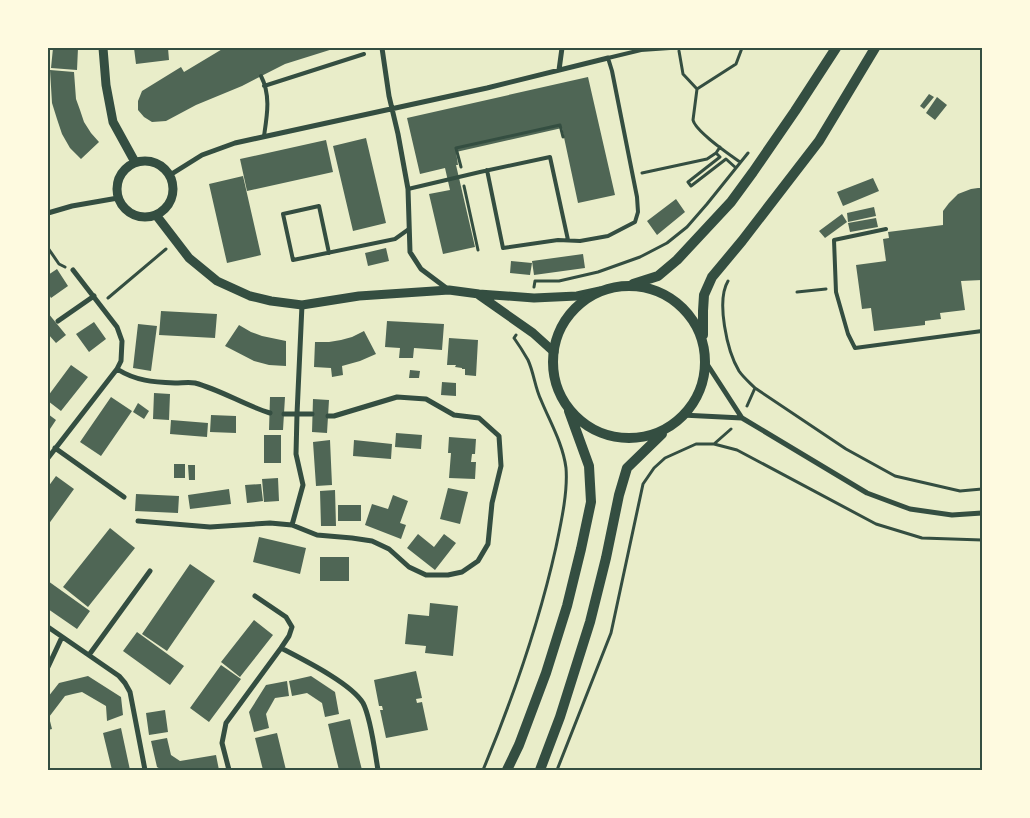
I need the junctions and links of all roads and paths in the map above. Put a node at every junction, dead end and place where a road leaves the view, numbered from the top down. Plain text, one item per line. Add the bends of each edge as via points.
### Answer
1 (103, 48) edge
2 (382, 48) edge
3 (562, 48) edge
4 (670, 48) edge
5 (679, 48) edge
6 (742, 48) edge
7 (836, 48) edge
8 (875, 48) edge
9 (364, 54) dead end
10 (608, 58) junction
11 (559, 70) junction
12 (261, 76) dead end
13 (264, 86) junction
14 (697, 89) junction
15 (392, 108) junction
16 (264, 136) junction
17 (563, 136) dead end
18 (720, 147) junction
19 (750, 150) dead end
20 (716, 153) junction
21 (459, 160) dead end
22 (135, 162) junction
23 (740, 162) junction
24 (736, 168) junction
25 (488, 170) junction
26 (170, 175) junction
27 (633, 175) junction
28 (464, 186) dead end
29 (408, 189) junction
30 (118, 198) junction
31 (48, 213) edge
32 (156, 215) junction
33 (410, 229) junction
34 (886, 230) dead end
35 (568, 240) junction
36 (176, 241) junction
37 (48, 248) edge
38 (478, 250) dead end
39 (329, 253) junction
40 (73, 270) joint
41 (731, 276) dead end
42 (535, 280) dead end
43 (630, 286) junction
44 (836, 288) junction
45 (449, 290) junction
46 (600, 291) junction
47 (797, 292) dead end
48 (479, 294) junction
49 (94, 296) junction
50 (100, 305) junction
51 (302, 305) junction
52 (58, 321) dead end
53 (982, 331) edge
54 (514, 338) dead end
55 (703, 339) junction
56 (554, 352) junction
57 (707, 364) junction
58 (117, 369) junction
59 (568, 408) junction
60 (270, 413) dead end
61 (284, 414) dead end
62 (297, 414) junction
63 (312, 414) dead end
64 (682, 415) junction
65 (328, 416) dead end
66 (742, 418) junction
67 (666, 430) junction
68 (54, 448) junction
69 (48, 458) edge
70 (982, 489) edge
71 (124, 497) dead end
72 (982, 513) edge
73 (138, 521) dead end
74 (292, 525) junction
75 (982, 540) edge
76 (150, 571) dead end
77 (255, 596) dead end
78 (48, 627) edge
79 (62, 638) junction
80 (280, 648) junction
81 (89, 655) junction
82 (48, 667) edge
83 (145, 770) edge
84 (229, 770) edge
85 (378, 770) edge
86 (483, 770) edge
87 (507, 770) edge
88 (540, 770) edge
89 (557, 770) edge

1 - 22 street via 113,122
2 - 15 street
3 - 11 street
4 - 10 lane via 641,50
5 - 14 path via 683,74
6 - 14 path via 736,64
7 - 43 main road via 730,202 658,276
8 - 55 main road via 819,141 712,277 704,295
9 - 13 lane
10 - 11 street
10 - 27 lane
11 - 15 street
12 - 13 lane
13 - 16 lane via 268,105
14 - 18 path via 694,125
15 - 16 street
15 - 29 street
16 - 26 street via 235,142 202,155
17 - 21 path via 560,125 456,148
18 - 20 path
18 - 23 path
19 - 23 path
20 - 24 path via 720,157 688,182 691,186 726,159
20 - 27 path via 707,159
22 - 26 street via 154,162
22 - 30 street via 119,176
23 - 24 path
24 - 42 path via 687,227 667,243 598,272 559,280
25 - 29 lane
25 - 35 lane via 503,248
25 - 35 lane via 550,157
26 - 32 street via 173,183 171,200
27 - 35 lane via 638,212 635,222 608,236
28 - 38 path
29 - 33 street
30 - 31 street
30 - 32 street via 133,215
32 - 36 street
33 - 39 lane via 395,239
33 - 45 street via 410,252 421,269
34 - 44 lane via 834,240
36 - 50 path
36 - 51 street via 189,258 217,280 250,296
37 - 40 path via 59,264
39 - 39 lane via 318,206 283,214 294,260
40 - 49 street
41 - 70 path via 723,294 725,325 738,370 754,388 846,449 895,476 960,491
43 - 46 main road
43 - 55 main road via 649,288 678,302 697,324
44 - 47 path
44 - 53 lane via 855,348
45 - 48 street
45 - 51 street via 359,296
46 - 48 street via 577,296 534,298
46 - 56 main road via 578,306 563,325
48 - 56 street via 534,333
49 - 50 street
49 - 52 street
50 - 58 street via 117,327 122,341 121,361
51 - 62 street
54 - 86 path via 528,361 562,452 566,468 565,496 552,567 530,641
55 - 57 main road
56 - 59 main road via 554,376
57 - 64 main road via 705,380
57 - 66 street
58 - 60 street via 152,382 193,383
58 - 68 street
59 - 67 main road via 588,426 612,437 633,439
59 - 87 main road via 589,466 591,502 567,606 546,672
61 - 62 street
62 - 63 street
62 - 74 street via 296,454 303,485
64 - 66 street
64 - 67 main road
65 - 74 street via 397,396 426,398 454,415 479,418 499,436 501,466 492,503 488,544 478,561 462,572 426,575 410,567 389,548 372,540 317,535
66 - 72 street via 867,493 910,509 952,515
67 - 88 main road via 627,468 590,622
68 - 69 street
68 - 71 street
73 - 74 street via 210,527 270,523
75 - 89 path via 922,538 876,524 737,450 714,444 696,444 665,458 643,484 611,633
76 - 81 street
77 - 80 street via 286,617 292,627
78 - 79 street
79 - 81 street
79 - 82 street
80 - 84 street via 226,723 222,743
80 - 85 street via 353,691 363,704
81 - 83 street via 119,676 130,692

